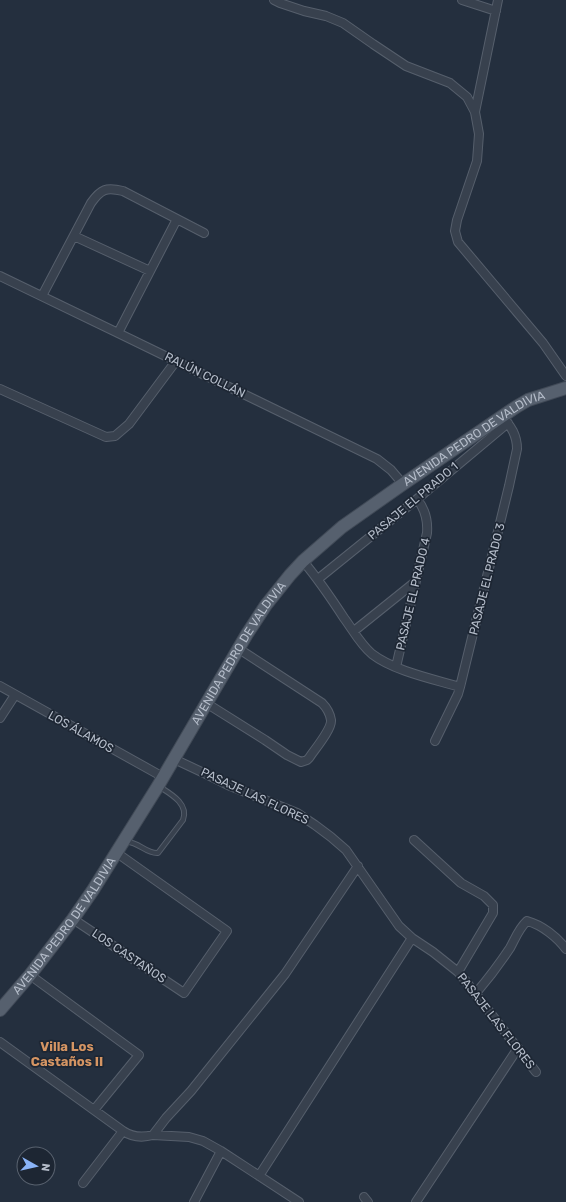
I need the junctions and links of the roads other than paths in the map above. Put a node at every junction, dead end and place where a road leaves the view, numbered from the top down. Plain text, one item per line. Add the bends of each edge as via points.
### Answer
1 (274, 0) edge
2 (462, 0) edge
3 (498, 0) edge
4 (496, 11) junction
5 (475, 112) junction
6 (177, 220) junction
7 (204, 233) dead end
8 (74, 236) junction
9 (150, 271) junction
10 (0, 276) edge
11 (42, 296) junction
12 (118, 333) junction
13 (176, 361) junction
14 (566, 376) edge
15 (566, 388) edge
16 (0, 389) edge
17 (505, 420) junction
18 (403, 484) junction
19 (417, 499) junction
20 (303, 561) junction
21 (318, 579) junction
22 (416, 582) junction
23 (354, 631) junction
24 (239, 649) junction
25 (396, 667) junction
26 (0, 686) edge
27 (460, 687) junction
28 (15, 695) junction
29 (206, 703) junction
30 (0, 718) edge
31 (435, 741) dead end
32 (174, 760) junction
33 (161, 782) junction
34 (414, 840) dead end
35 (124, 842) junction
36 (117, 853) junction
37 (358, 866) junction
38 (73, 919) junction
39 (412, 938) junction
40 (566, 949) edge
41 (458, 972) junction
42 (30, 975) junction
43 (476, 993) junction
44 (0, 1010) edge
45 (0, 1042) edge
46 (518, 1048) junction
47 (536, 1072) dead end
48 (94, 1110) junction
49 (122, 1131) junction
50 (152, 1135) junction
51 (221, 1151) junction
52 (259, 1176) junction
53 (84, 1184) dead end
54 (418, 1201) edge
55 (194, 1202) edge
56 (299, 1202) edge

1 - 5 street via 343,23 406,66 450,83 467,97
2 - 4 street
3 - 4 street
4 - 5 street
5 - 14 street via 479,134 476,161 457,220 458,242 544,343
6 - 7 street
6 - 8 street via 123,191 112,189 98,193
6 - 9 street
8 - 9 street
8 - 11 street
9 - 12 street
10 - 11 street, RALÚN COLLÁN
11 - 12 street, RALÚN COLLÁN
12 - 13 street, RALÚN COLLÁN
13 - 16 street via 129,424 115,436 106,437
13 - 18 street, RALÚN COLLÁN via 377,459
15 - 17 main road, AVENIDA PEDRO DE VALDIVIA via 528,400
17 - 18 main road, AVENIDA PEDRO DE VALDIVIA
17 - 19 street, PASAJE EL PRADO 1
17 - 27 street, PASAJE EL PRADO 3 via 514,432 517,449
18 - 20 main road, AVENIDA PEDRO DE VALDIVIA via 342,527
19 - 21 street, PASAJE EL PRADO 1
19 - 22 street, PASAJE EL PRADO 4 via 424,508 428,526
20 - 21 street
20 - 24 main road, AVENIDA PEDRO DE VALDIVIA via 266,605
21 - 23 street
22 - 23 street
22 - 25 street, PASAJE EL PRADO 4
23 - 25 street via 372,653
24 - 29 main road, AVENIDA PEDRO DE VALDIVIA
24 - 29 street via 322,703 330,715 330,727 310,758 301,762
25 - 27 street
26 - 28 street, LOS ÁLAMOS
27 - 31 street, PASAJE EL PRADO 3
28 - 30 street
28 - 33 street, LOS ÁLAMOS
29 - 32 main road, AVENIDA PEDRO DE VALDIVIA
32 - 33 main road, AVENIDA PEDRO DE VALDIVIA
32 - 37 street, PASAJE LAS FLORES via 297,813 316,824 346,850
33 - 35 main road, AVENIDA PEDRO DE VALDIVIA
33 - 35 lane via 184,809 182,820 158,852 151,852 135,843
34 - 41 street via 461,883 484,896 493,905 493,913
35 - 36 main road, AVENIDA PEDRO DE VALDIVIA
36 - 38 main road, AVENIDA PEDRO DE VALDIVIA
36 - 38 street, LOS CASTAÑOS via 227,931 184,993
37 - 39 street, PASAJE LAS FLORES via 393,920
37 - 50 street via 285,974 191,1091
38 - 42 main road, AVENIDA PEDRO DE VALDIVIA
39 - 41 street, PASAJE LAS FLORES
39 - 52 street
40 - 43 street via 543,928 527,922
41 - 43 street, PASAJE LAS FLORES
42 - 44 main road, AVENIDA PEDRO DE VALDIVIA
42 - 48 street via 138,1055
43 - 46 street, PASAJE LAS FLORES
45 - 48 street
46 - 47 street, PASAJE LAS FLORES
46 - 54 street
48 - 49 street
49 - 50 street via 138,1137
49 - 53 street
50 - 51 street via 197,1138
51 - 52 street
51 - 55 street
52 - 56 street

